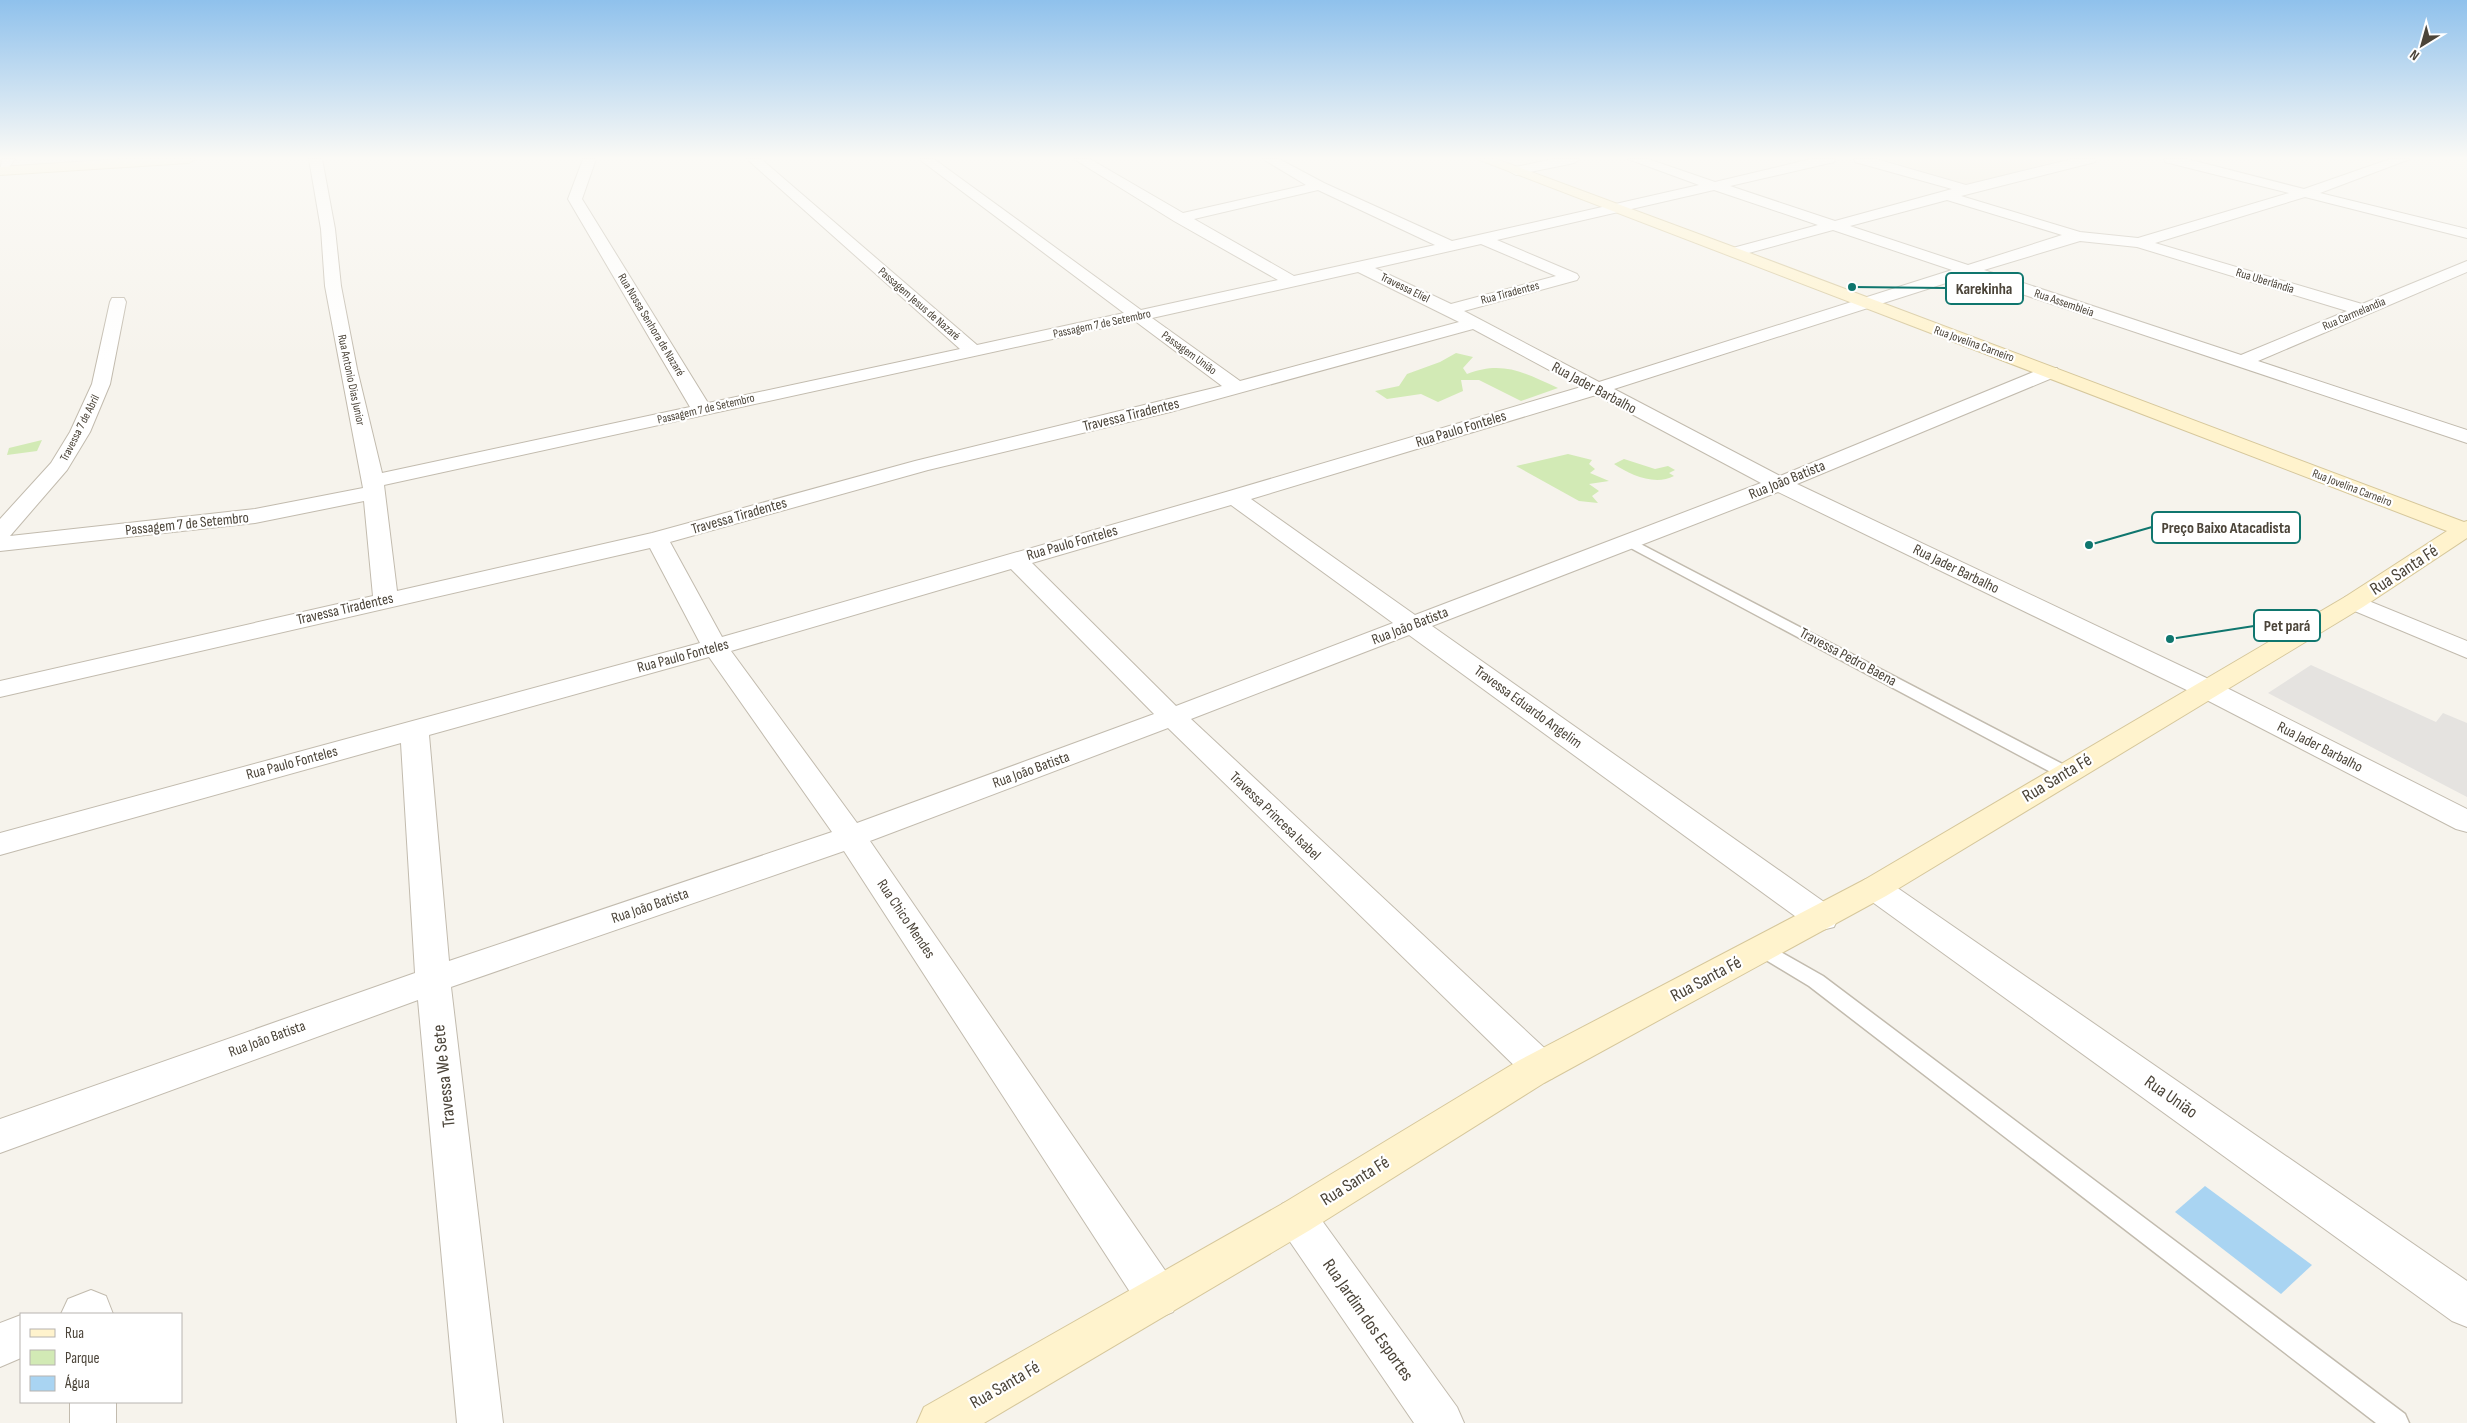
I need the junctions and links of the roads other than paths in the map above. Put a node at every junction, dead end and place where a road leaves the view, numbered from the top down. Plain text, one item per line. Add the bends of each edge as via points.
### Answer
1 (327, 225) edge
2 (592, 225) edge
3 (829, 225) edge
4 (1016, 225) edge
5 (1192, 225) edge
6 (1405, 225) edge
7 (1547, 225) edge
8 (1662, 225) edge
9 (2045, 225) edge
10 (2196, 225) edge
11 (2432, 225) edge
12 (1836, 226) joint
13 (2467, 234) edge
14 (2080, 236) junction
15 (1484, 240) junction
16 (2139, 242) junction
17 (1450, 246) junction
18 (1734, 252) junction
19 (2467, 266) edge
20 (1361, 267) junction
21 (1968, 271) junction
22 (1293, 282) junction
23 (118, 302) dead end
24 (1867, 304) junction
25 (1449, 310) junction
26 (2363, 310) junction
27 (1139, 316) junction
28 (1473, 324) junction
29 (972, 350) junction
30 (2241, 362) junction
31 (2050, 372) junction
32 (1235, 387) junction
33 (1596, 389) junction
34 (702, 410) junction
35 (2467, 437) edge
36 (1779, 484) junction
37 (373, 487) junction
38 (1234, 497) junction
39 (10, 512) edge
40 (2465, 529) edge
41 (0, 533) edge
42 (657, 539) junction
43 (1629, 542) junction
44 (0, 544) edge
45 (1015, 559) junction
46 (386, 600) junction
47 (2354, 602) junction
48 (1413, 625) junction
49 (715, 647) junction
50 (2467, 650) edge
51 (0, 689) edge
52 (2206, 689) junction
53 (1172, 717) junction
54 (414, 729) junction
55 (2066, 773) junction
56 (2467, 822) edge
57 (851, 837) junction
58 (0, 844) edge
59 (1875, 888) junction
60 (1822, 918) junction
61 (1762, 949) junction
62 (433, 980) junction
63 (1540, 1067) junction
64 (0, 1136) edge
65 (1296, 1218) junction
66 (1158, 1297) junction
67 (2467, 1306) edge
68 (20, 1337) edge
69 (0, 1345) edge
70 (93, 1403) edge
71 (93, 1423) edge
72 (480, 1423) edge
73 (940, 1423) edge
74 (1441, 1423) edge
75 (2396, 1423) edge

1 - 37 street, Rua Antonio Dias Junior via 335,296
2 - 34 street, Rua Nossa Senhora de Nazaré
3 - 29 street, Passagem Jesus de Nazaré
4 - 27 street, Passagem União
5 - 22 street
6 - 17 street
7 - 15 street, Passagem 7 de Setembro
8 - 18 street, Rua Jovelina Carneiro
9 - 14 street
10 - 16 street
11 - 13 street
12 - 18 street
12 - 21 street, Rua Assembleia
14 - 16 street, Rua Paulo Fonteles
14 - 21 street, Rua Paulo Fonteles
15 - 17 street, Passagem 7 de Setembro
15 - 25 street, Rua Tiradentes via 1571,277
16 - 26 street, Rua Uberlândia
17 - 20 street, Passagem 7 de Setembro
18 - 24 street, Rua Jovelina Carneiro
19 - 26 street, Rua Carmelandia
20 - 22 street, Passagem 7 de Setembro
20 - 25 street, Travessa Eliel
21 - 24 street, Rua Paulo Fonteles
21 - 30 street, Rua Assembleia
22 - 27 street, Passagem 7 de Setembro
23 - 39 street, Travessa 7 de Abril via 102,384 90,409 60,466
24 - 31 street, Rua Jovelina Carneiro
24 - 33 street, Rua Paulo Fonteles
25 - 28 street, Rua Jader Barbalho
26 - 30 street, Rua Carmelandia
27 - 29 street, Passagem 7 de Setembro
27 - 32 street, Passagem União
28 - 32 street, Travessa Tiradentes
28 - 33 street, Rua Jader Barbalho
29 - 34 street, Passagem 7 de Setembro
30 - 35 street, Rua Assembleia
31 - 36 street, Rua João Batista
31 - 40 street, Rua Jovelina Carneiro
32 - 42 street, Travessa Tiradentes via 1163,408 922,465
33 - 36 street, Rua Jader Barbalho
33 - 38 street, Rua Paulo Fonteles
34 - 37 street, Passagem 7 de Setembro
36 - 43 street, Rua João Batista
36 - 52 street, Rua Jader Barbalho
37 - 44 street, Passagem 7 de Setembro via 255,516
37 - 46 street, Rua Antonio Dias Junior
38 - 45 street, Rua Paulo Fonteles
38 - 48 street, Travessa Eduardo Angelim
39 - 41 street, Travessa 7 de Abril
40 - 47 street, Rua Santa Fé
42 - 46 street, Travessa Tiradentes
42 - 49 street, Rua Chico Mendes
43 - 48 street, Rua João Batista
43 - 55 lane, Travessa Pedro Baena
45 - 49 street, Rua Paulo Fonteles
45 - 53 street, Travessa Princesa Isabel
46 - 51 street, Travessa Tiradentes
47 - 50 street
47 - 52 street, Rua Santa Fé
48 - 53 street, Rua João Batista
48 - 60 street, Travessa Eduardo Angelim
49 - 54 street, Rua Paulo Fonteles
49 - 57 street, Rua Chico Mendes
52 - 55 street, Rua Santa Fé
52 - 56 street, Rua Jader Barbalho
53 - 57 street, Rua João Batista
53 - 63 street, Travessa Princesa Isabel
54 - 58 street, Rua Paulo Fonteles
54 - 62 street, Travessa We Sete
55 - 59 street, Rua Santa Fé
57 - 62 street, Rua João Batista
57 - 66 street, Rua Chico Mendes
59 - 60 street, Rua Santa Fé
59 - 67 street, Rua União
60 - 61 street, Rua Santa Fé
61 - 63 street, Rua Santa Fé
61 - 75 lane via 1816,981
62 - 64 street, Rua João Batista
62 - 72 street, Travessa We Sete
63 - 65 street, Rua Santa Fé
65 - 66 street, Rua Santa Fé
65 - 74 street, Rua Jardim dos Esportes
66 - 73 street, Rua Santa Fé
68 - 69 street
70 - 71 street

